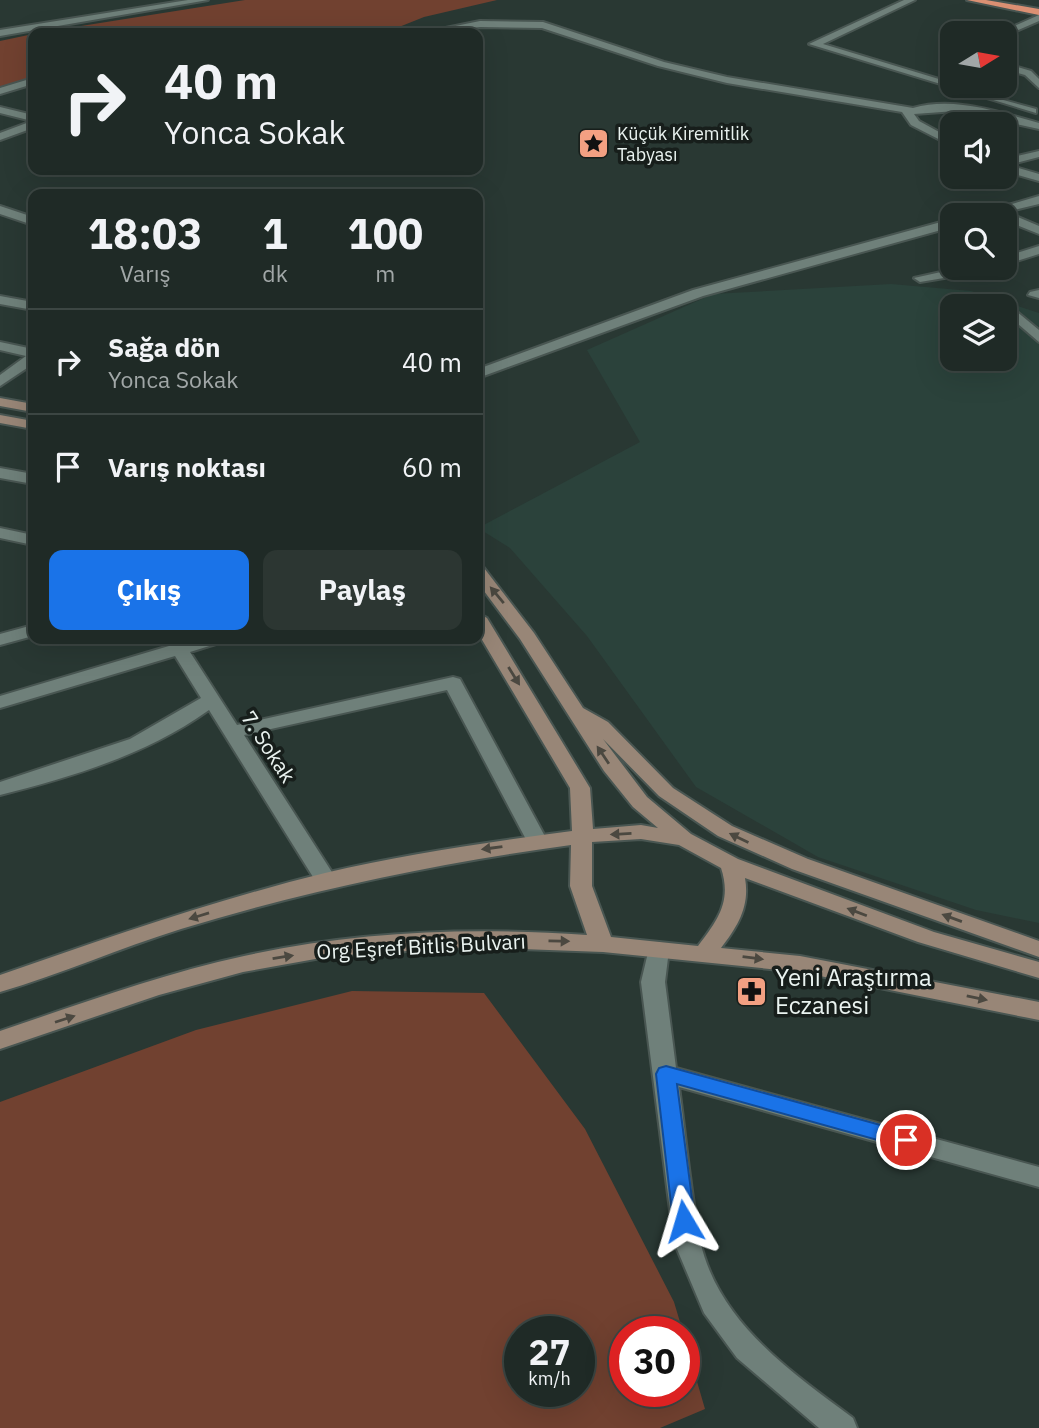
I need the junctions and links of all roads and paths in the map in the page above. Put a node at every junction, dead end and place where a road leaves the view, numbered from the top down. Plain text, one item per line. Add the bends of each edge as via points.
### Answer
1 (143, 0) edge
2 (204, 0) edge
3 (911, 0) edge
4 (971, 0) edge
5 (1018, 0) edge
6 (1039, 4) edge
7 (1039, 12) edge
8 (1039, 18) edge
9 (0, 26) edge
10 (1017, 27) edge
11 (28, 28) edge
12 (31, 28) edge
13 (456, 28) edge
14 (0, 33) edge
15 (1017, 70) edge
16 (28, 83) edge
17 (1039, 85) edge
18 (0, 91) edge
19 (0, 110) edge
20 (1037, 110) edge
21 (913, 111) junction
22 (28, 117) edge
23 (1017, 122) edge
24 (1021, 122) junction
25 (28, 126) edge
26 (1039, 126) edge
27 (940, 134) edge
28 (936, 135) junction
29 (0, 137) edge
30 (940, 137) edge
31 (1039, 154) edge
32 (1017, 161) edge
33 (1017, 170) edge
34 (1039, 178) edge
35 (1039, 200) edge
36 (1017, 208) edge
37 (0, 210) edge
38 (18, 217) junction
39 (28, 220) edge
40 (1017, 221) edge
41 (940, 226) edge
42 (0, 228) edge
43 (1039, 230) edge
44 (1039, 250) edge
45 (1017, 257) edge
46 (940, 275) edge
47 (920, 278) dead end
48 (0, 300) edge
49 (28, 305) edge
50 (1017, 315) edge
51 (1039, 338) edge
52 (0, 346) edge
53 (28, 354) edge
54 (28, 359) edge
55 (483, 372) edge
56 (0, 382) edge
57 (0, 402) edge
58 (28, 407) edge
59 (0, 419) edge
60 (28, 424) edge
61 (0, 473) edge
62 (28, 478) edge
63 (0, 533) edge
64 (28, 539) edge
65 (483, 578) edge
66 (483, 626) edge
67 (28, 632) edge
68 (0, 640) edge
69 (173, 644) edge
70 (177, 644) edge
71 (211, 700) junction
72 (0, 702) edge
73 (576, 712) junction
74 (231, 732) junction
75 (0, 789) edge
76 (583, 836) junction
77 (684, 839) junction
78 (537, 842) junction
79 (730, 864) junction
80 (326, 880) junction
81 (603, 944) junction
82 (1039, 949) edge
83 (658, 950) junction
84 (705, 953) junction
85 (1039, 970) edge
86 (0, 984) edge
87 (1039, 1011) edge
88 (0, 1040) edge
89 (666, 1074) junction
90 (1039, 1177) edge
91 (842, 1428) edge

1 - 9 street
2 - 12 street
3 - 20 street via 814,44
4 - 7 highway
5 - 6 highway
8 - 10 street
11 - 14 street
13 - 21 street via 520,22 544,25 661,64 727,80
15 - 17 street
16 - 18 street
19 - 22 street
21 - 24 street via 958,110
21 - 28 street via 908,117
23 - 24 street
24 - 26 street
25 - 29 street
27 - 28 street
28 - 30 street
31 - 32 street
33 - 34 street
35 - 36 street
37 - 38 street
38 - 39 street
38 - 42 street
40 - 43 street
41 - 55 street via 698,293
44 - 45 street
46 - 47 street
48 - 49 street
50 - 51 street
52 - 53 street
54 - 56 street
57 - 58 main road
59 - 60 main road
61 - 62 street
63 - 64 street
73 -> 65 main road
66 -> 76 main road via 580,788
67 - 68 street
69 - 72 street
70 - 71 street, 7. Sokak
71 - 74 street, 7. Sokak
71 - 75 street via 183,722 89,761
77 -> 73 main road via 640,802
82 -> 73 main road via 800,864 725,831 666,792 601,726
74 - 78 street via 453,683
74 - 80 street, 7. Sokak
77 -> 76 main road via 641,832
76 - 78 main road
76 - 81 main road via 580,886
77 - 79 main road
78 -> 80 main road
79 - 84 main road via 738,888 737,902
85 -> 79 main road via 926,937
80 -> 86 main road via 172,924
81 - 83 main road
88 -> 81 main road, Org Eşref Bitlis Bulvarı via 199,975 277,957 383,944 504,940
83 - 84 main road
83 - 89 street via 653,982
84 -> 87 main road via 852,973
89 - 90 street
89 - 91 street via 687,1242 700,1282 724,1323 751,1356

